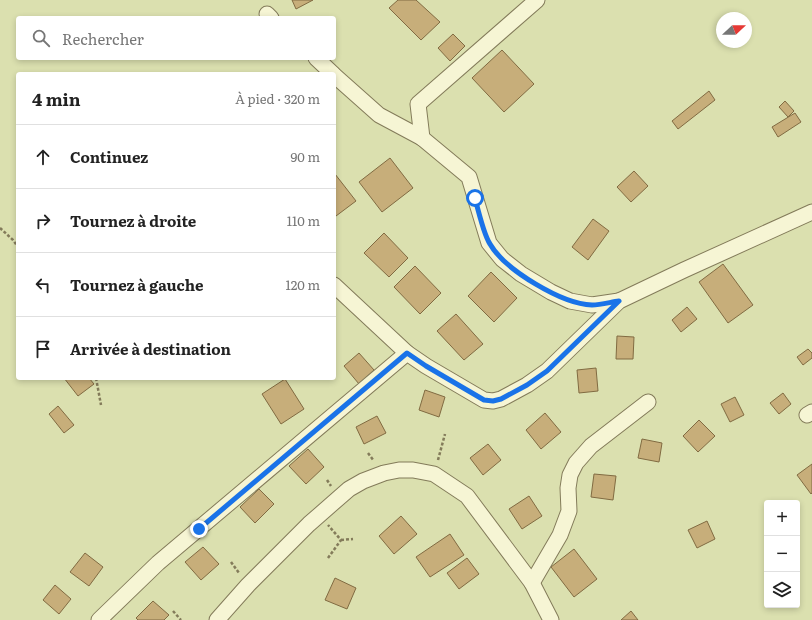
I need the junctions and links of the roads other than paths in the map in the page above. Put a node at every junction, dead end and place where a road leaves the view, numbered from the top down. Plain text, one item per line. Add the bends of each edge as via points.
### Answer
1 (537, 0) edge
2 (318, 60) edge
3 (332, 72) edge
4 (336, 76) edge
5 (422, 138) junction
6 (812, 212) edge
7 (336, 287) edge
8 (619, 301) junction
9 (407, 353) junction
10 (648, 402) dead end
11 (532, 583) junction
12 (99, 620) edge
13 (217, 620) edge
14 (551, 620) edge

1 - 5 street via 418,104
2 - 3 street
4 - 5 street via 379,115
5 - 8 street via 469,177 489,243 502,259 521,274 570,301 592,305
6 - 8 street
7 - 9 street
8 - 9 street via 547,371 527,385 493,401 484,400
9 - 12 street via 158,563
10 - 11 street via 591,446 576,463 570,475 568,488 569,511 560,535
11 - 13 street via 467,496 434,474 398,470 363,481 349,489 248,585
11 - 14 street

